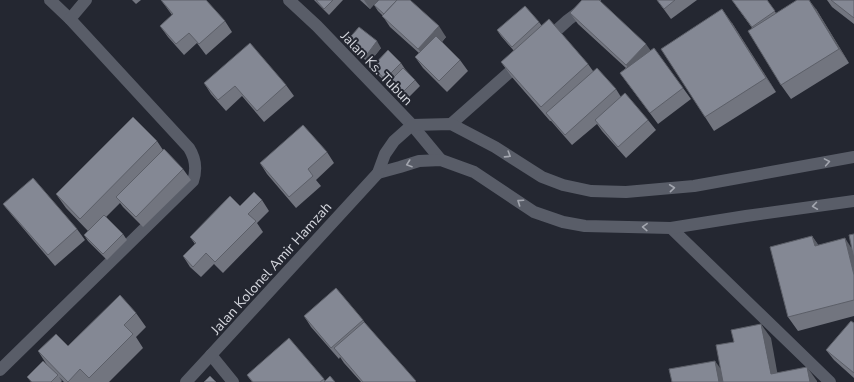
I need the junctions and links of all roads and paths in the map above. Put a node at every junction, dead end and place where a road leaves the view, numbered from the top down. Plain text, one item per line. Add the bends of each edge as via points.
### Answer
1 (50, 0) edge
2 (86, 0) edge
3 (288, 0) edge
4 (595, 0) edge
5 (70, 19) junction
6 (539, 46) edge
7 (527, 57) edge
8 (451, 124) junction
9 (412, 125) junction
10 (854, 157) edge
11 (441, 160) junction
12 (378, 173) junction
13 (854, 200) edge
14 (671, 228) junction
15 (212, 356) junction
16 (0, 370) edge
17 (186, 382) edge
18 (233, 382) edge
19 (830, 382) edge

1 - 5 street
2 - 5 street
3 - 9 street, Jalan Ks. Tubun via 317,26
4 - 6 street
5 - 16 street via 189,148 194,155 196,173 193,181
7 - 8 street
8 - 9 street
8 -> 10 street via 495,147 542,177 591,191 626,192 694,186
9 - 11 street, Jalan Ks. Tubun
9 - 12 street, Jalan Kolonel Amir Hamzah via 394,141 385,154
11 -> 12 street via 419,161
14 -> 11 street via 586,226 562,222 534,212 474,172
12 - 15 street, Jalan Kolonel Amir Hamzah
13 -> 14 street
14 - 19 street
15 - 17 street, Jalan Kolonel Amir Hamzah
15 - 18 street

